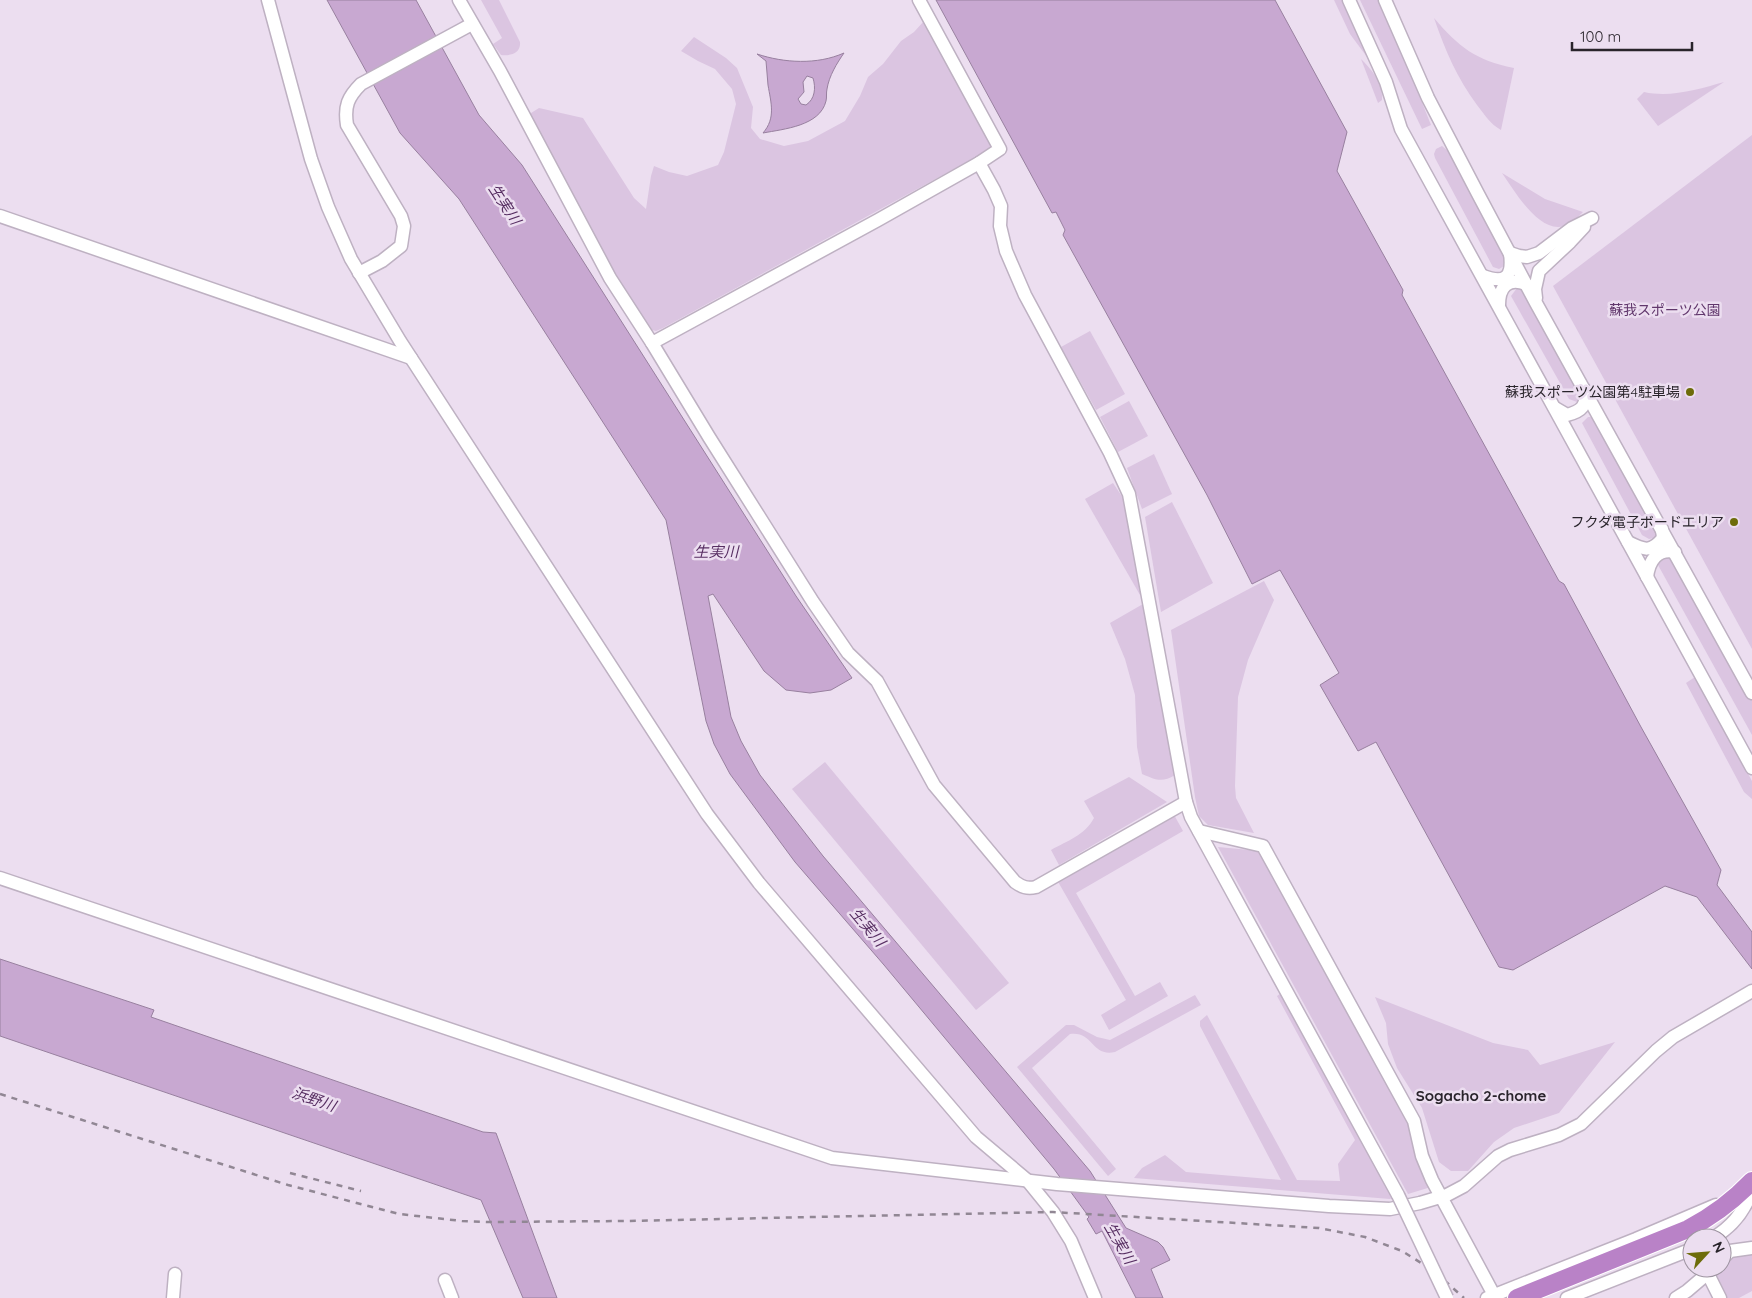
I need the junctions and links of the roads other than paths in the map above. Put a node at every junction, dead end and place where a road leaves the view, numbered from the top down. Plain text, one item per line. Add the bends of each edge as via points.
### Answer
1 (268, 0) edge
2 (460, 0) edge
3 (919, 0) edge
4 (1349, 0) edge
5 (1386, 0) edge
6 (472, 24) junction
7 (979, 163) junction
8 (0, 216) edge
9 (1510, 253) junction
10 (359, 273) junction
11 (1483, 276) junction
12 (1526, 284) junction
13 (1536, 302) junction
14 (1499, 305) junction
15 (652, 343) junction
16 (411, 358) junction
17 (1585, 390) junction
18 (1555, 408) junction
19 (1600, 416) junction
20 (1569, 433) junction
21 (1662, 529) junction
22 (1628, 542) junction
23 (1675, 552) junction
24 (1647, 577) junction
25 (1752, 693) edge
26 (1752, 768) edge
27 (1186, 802) junction
28 (1199, 831) junction
29 (0, 878) edge
30 (1752, 991) edge
31 (1027, 1180) junction
32 (1748, 1192) edge
33 (1442, 1197) junction
34 (1705, 1225) edge
35 (1752, 1248) edge
36 (1732, 1251) edge
37 (1682, 1253) edge
38 (175, 1274) dead end
39 (1703, 1278) edge
40 (1713, 1278) edge
41 (445, 1280) dead end
42 (1490, 1296) edge
43 (173, 1298) edge
44 (452, 1298) edge
45 (1096, 1298) edge
46 (1447, 1298) edge
47 (1516, 1298) edge
48 (1542, 1298) edge
49 (1568, 1298) edge
50 (1676, 1298) edge
51 (1720, 1298) edge

1 - 10 street via 311,159 328,207
2 - 6 street
3 - 7 street via 1000,149
4 - 11 street via 1386,82 1401,129
5 - 9 street via 1428,98
6 - 10 street via 368,80 348,100 345,112 347,125 404,226 401,246
6 - 15 street via 610,278
7 - 15 street
7 - 27 street via 1001,206 1000,226 1006,251 1024,295 1129,494
8 - 16 street
9 - 11 street via 1510,268 1504,279 1497,281
9 - 12 street
9 - 13 street via 1527,257 1539,253 1572,228 1592,218 1539,271
10 - 16 street
11 - 14 street
12 - 13 street
12 - 14 street via 1513,280 1506,285 1501,290
13 - 17 street
14 - 18 street
15 - 27 street via 813,602 848,653 876,681 934,785 1015,882 1021,887 1036,887
16 - 31 street via 707,814 759,883 976,1137
17 - 18 street via 1584,406 1573,413 1567,415
17 - 19 street
18 - 20 street
19 - 20 street via 1594,413 1579,415
19 - 21 street
20 - 22 street
21 - 22 street via 1663,538 1651,548 1644,549
21 - 23 street
22 - 24 street
23 - 24 street via 1668,550 1656,555 1648,567
23 - 25 street
24 - 26 street
27 - 28 street
28 - 33 street via 1264,846 1414,1121 1422,1156
28 - 46 street, bridge via 1398,1195
29 - 31 street via 832,1158
30 - 33 street via 1673,1037 1581,1124 1498,1156 1464,1186
31 - 33 street via 1390,1209
31 - 45 street via 1071,1241
32 - 34 highway via 1725,1217
33 - 42 street
34 - 42 street
34 - 47 highway
34 - 48 highway via 1681,1242
35 - 36 street
37 - 49 street
38 - 43 street
39 - 50 street
40 - 51 street
41 - 44 street

